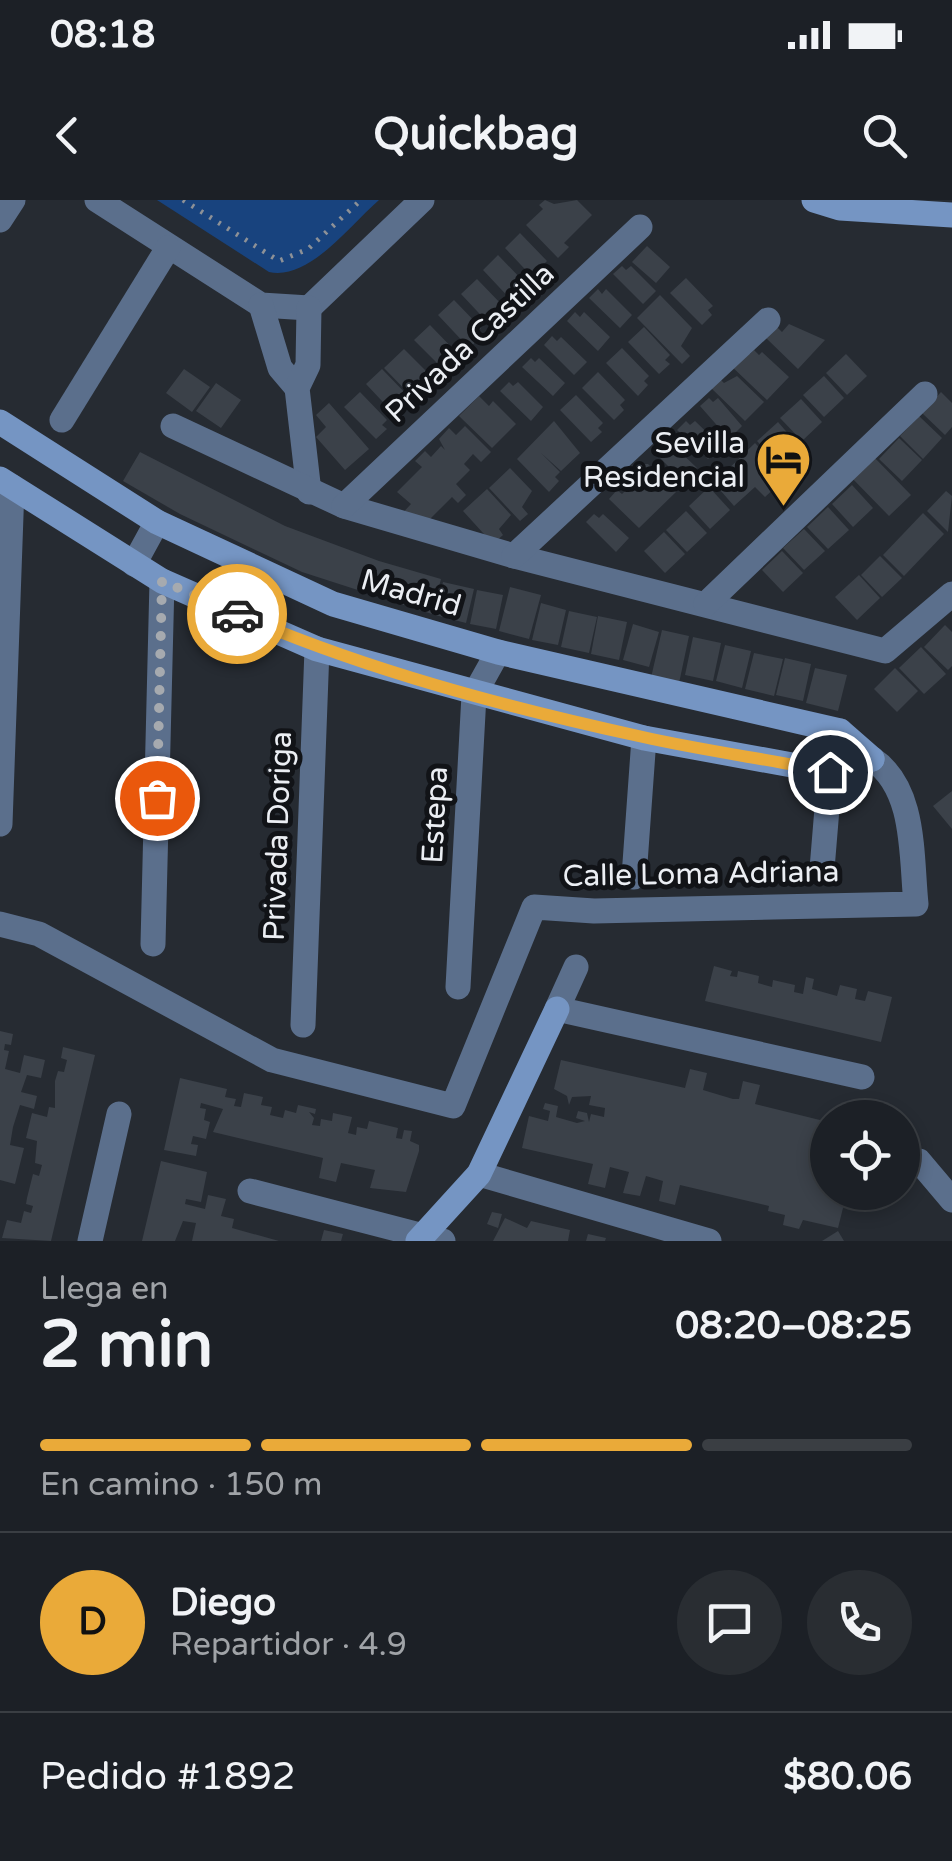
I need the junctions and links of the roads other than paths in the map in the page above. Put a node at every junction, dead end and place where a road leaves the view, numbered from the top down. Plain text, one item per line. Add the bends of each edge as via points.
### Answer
1 (13, 200) edge
2 (97, 200) edge
3 (422, 200) edge
4 (814, 200) edge
5 (841, 204) edge
6 (952, 215) edge
7 (0, 220) edge
8 (640, 227) dead end
9 (168, 248) junction
10 (261, 305) junction
11 (309, 308) junction
12 (768, 320) dead end
13 (297, 388) junction
14 (925, 394) dead end
15 (62, 420) dead end
16 (0, 422) edge
17 (173, 426) dead end
18 (6, 483) edge
19 (309, 492) junction
20 (344, 506) junction
21 (157, 522) junction
22 (514, 556) junction
23 (134, 564) junction
24 (162, 581) junction
25 (952, 594) edge
26 (706, 604) junction
27 (317, 649) junction
28 (498, 652) junction
29 (474, 695) junction
30 (840, 731) junction
31 (644, 738) junction
32 (872, 758) junction
33 (830, 772) junction
34 (0, 824) edge
35 (822, 869) dead end
36 (634, 877) dead end
37 (0, 924) edge
38 (154, 944) dead end
39 (576, 967) dead end
40 (458, 987) dead end
41 (557, 1009) junction
42 (303, 1024) dead end
43 (862, 1077) dead end
44 (119, 1114) dead end
45 (920, 1161) edge
46 (479, 1174) junction
47 (250, 1191) dead end
48 (952, 1200) edge
49 (432, 1239) edge
50 (90, 1241) edge
51 (709, 1241) edge

1 - 7 street
2 - 9 street
3 - 11 street
4 - 5 street
5 - 6 street
8 - 20 street, Privada Castilla
9 - 10 street
9 - 15 street
10 - 11 street
10 - 13 street via 280,368
11 - 13 street via 308,365
12 - 22 street
13 - 19 street
14 - 26 street
16 - 21 street, Madrid
17 - 19 street
18 - 23 street
18 - 34 street
19 - 20 street
20 - 22 street
21 - 23 street
21 - 28 street, Madrid via 332,604
22 - 26 street
23 - 24 street
24 - 27 street
24 - 38 street
25 - 26 street via 886,651
27 - 29 street
27 - 42 street, Privada Doriga
28 - 29 street, Estepa
28 - 30 street, Madrid
29 - 31 street
29 - 40 street, Estepa
30 - 32 street
30 - 33 street
31 - 33 street
31 - 36 street
32 - 33 street
32 - 37 street, Calle Loma Adriana via 900,787 916,904 534,907 454,1106 272,1060 39,934
33 - 35 street
39 - 41 street
41 - 43 street
41 - 46 street
44 - 50 street
45 - 48 street
46 - 49 street
46 - 51 street
47 - 49 street

